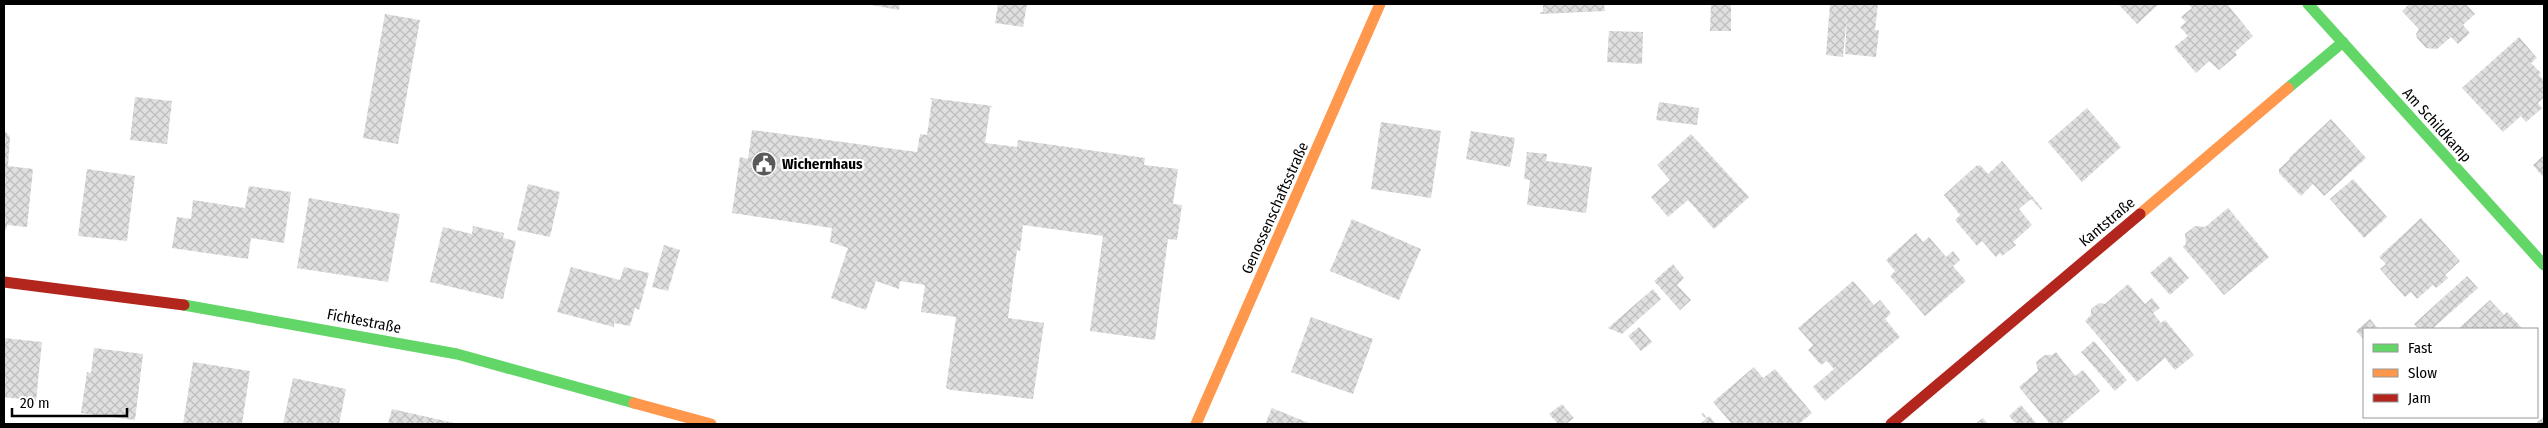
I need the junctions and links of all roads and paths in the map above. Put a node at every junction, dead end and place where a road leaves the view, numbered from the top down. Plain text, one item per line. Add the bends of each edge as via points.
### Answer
1 (1380, 4) edge
2 (2308, 4) edge
3 (2343, 42) junction
4 (2544, 265) edge
5 (4, 282) edge
6 (711, 424) edge
7 (1196, 424) edge
8 (1891, 424) edge

1 - 7 street, Genossenschaftsstraße
2 - 3 street, Am Schildkamp
3 - 4 street, Am Schildkamp
3 - 8 street, Kantstraße
5 - 6 street, Fichtestraße via 232,312 457,354

